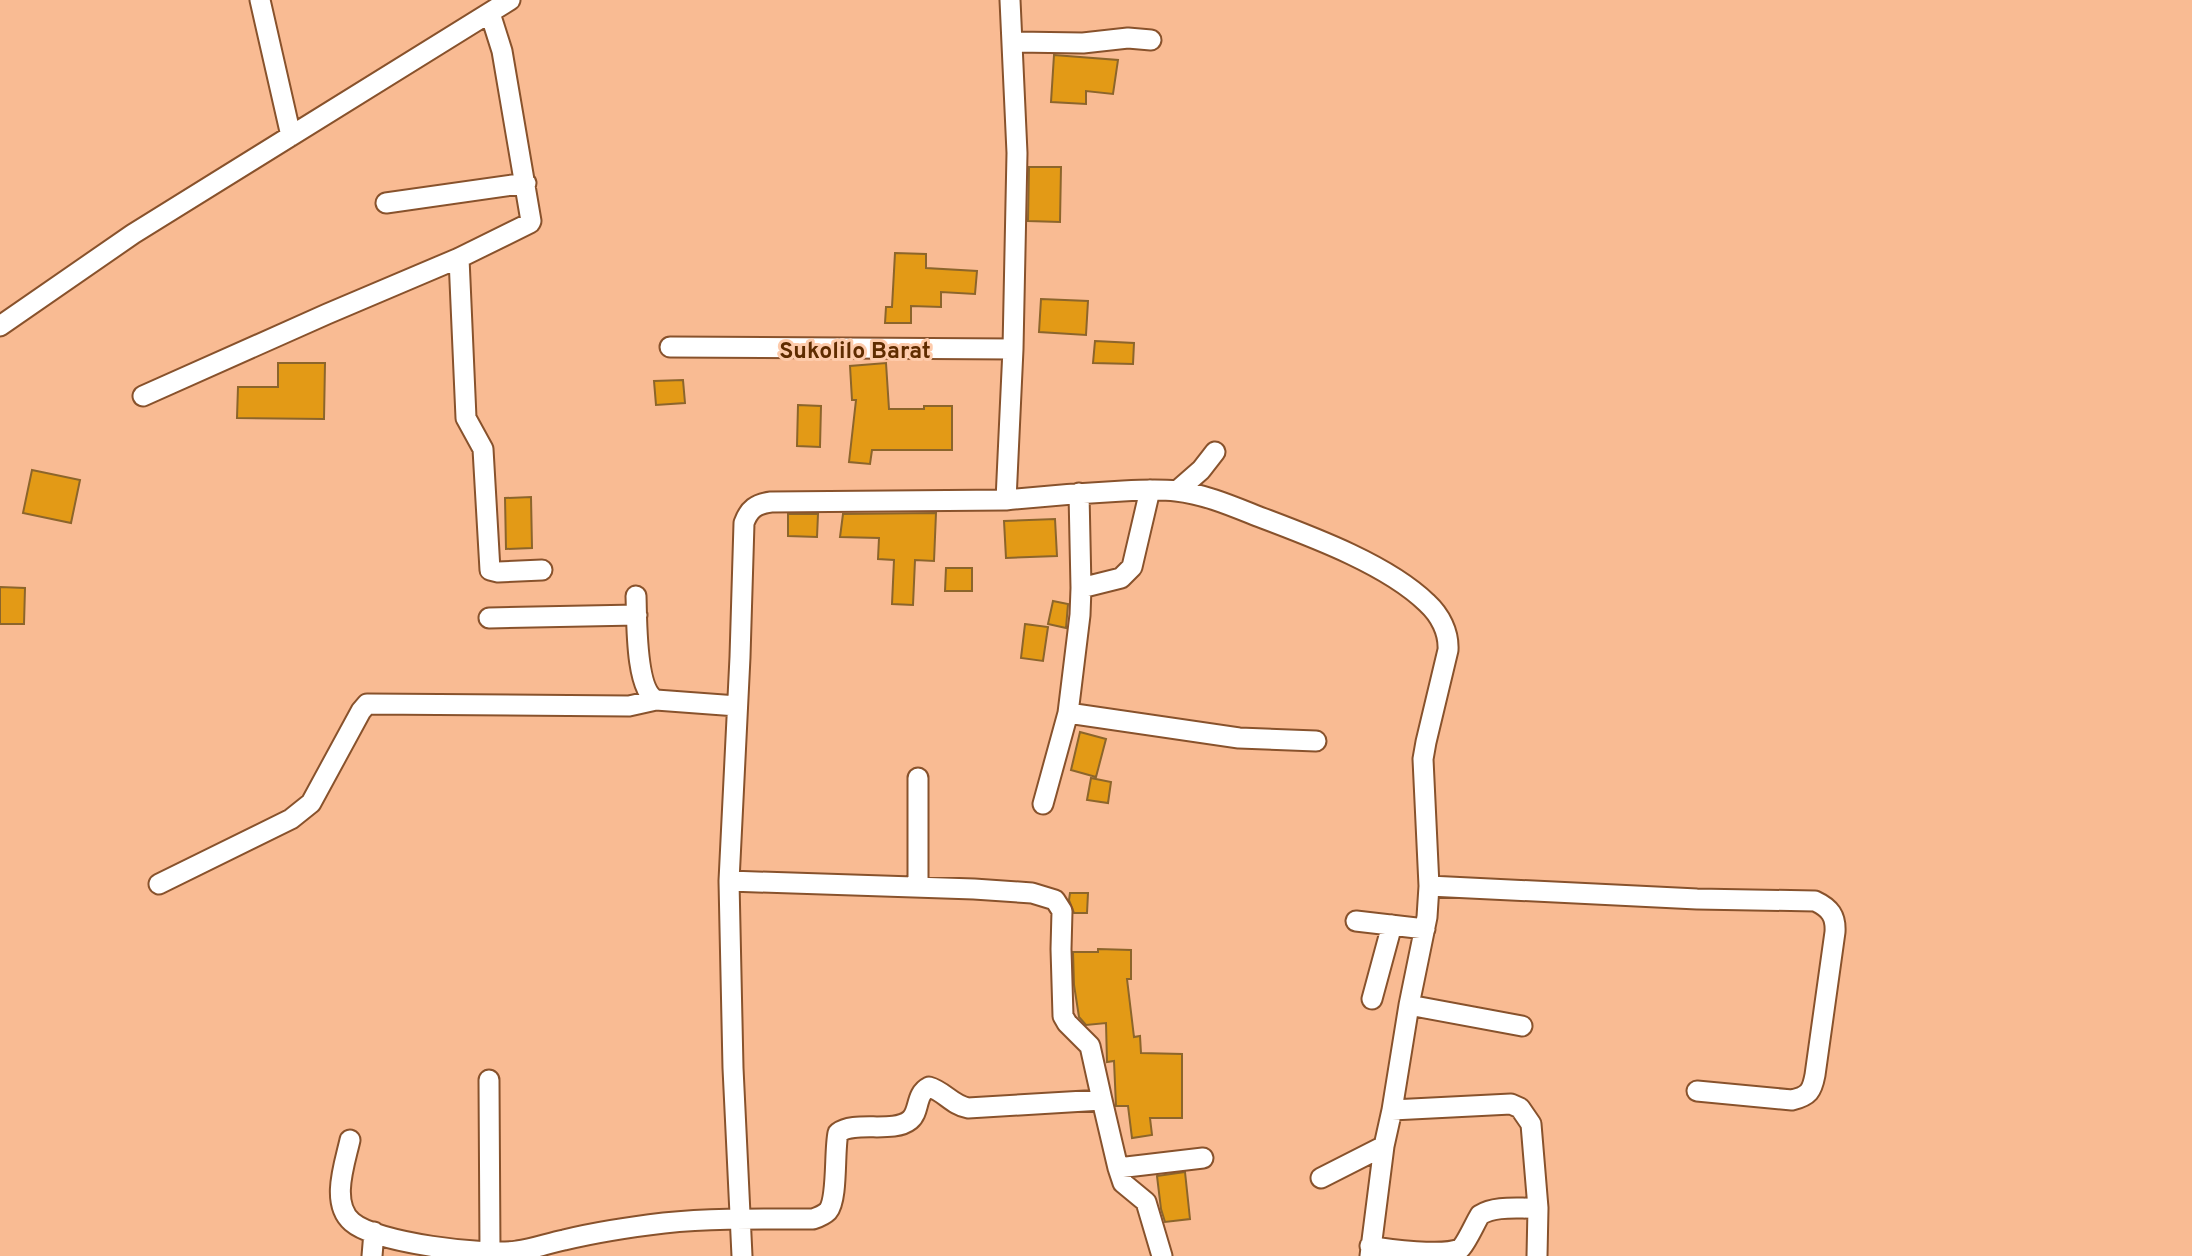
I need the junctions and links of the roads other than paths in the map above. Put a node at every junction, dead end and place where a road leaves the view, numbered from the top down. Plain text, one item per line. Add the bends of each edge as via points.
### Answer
1 (260, 0) edge
2 (510, 0) edge
3 (1010, 0) edge
4 (490, 13) junction
5 (1151, 40) dead end
6 (1012, 42) junction
7 (291, 136) junction
8 (526, 183) junction
9 (386, 203) dead end
10 (459, 258) junction
11 (0, 326) edge
12 (670, 347) dead end
13 (1013, 349) junction
14 (143, 396) dead end
15 (1215, 452) dead end
16 (1150, 490) junction
17 (1177, 491) junction
18 (1079, 493) junction
19 (1006, 500) junction
20 (542, 570) dead end
21 (1081, 588) junction
22 (489, 618) dead end
23 (656, 700) junction
24 (737, 706) junction
25 (1068, 713) junction
26 (1316, 741) dead end
27 (918, 778) dead end
28 (1043, 804) dead end
29 (729, 881) junction
30 (159, 884) dead end
31 (918, 886) junction
32 (1429, 886) junction
33 (1356, 921) dead end
34 (1392, 925) junction
35 (1425, 929) junction
36 (1372, 999) dead end
37 (1409, 1005) junction
38 (1522, 1026) dead end
39 (489, 1080) dead end
40 (1697, 1091) dead end
41 (1102, 1100) junction
42 (1392, 1110) junction
43 (349, 1140) dead end
44 (1384, 1146) junction
45 (1203, 1158) dead end
46 (1118, 1168) junction
47 (1321, 1178) dead end
48 (1538, 1208) junction
49 (739, 1219) junction
50 (374, 1232) junction
51 (1370, 1251) edge
52 (490, 1252) junction
53 (518, 1253) edge
54 (372, 1256) edge
55 (742, 1256) edge
56 (1162, 1256) edge
57 (1537, 1256) edge

1 - 7 street
2 - 4 street
3 - 6 street
4 - 7 street
4 - 8 street via 502,51
5 - 6 street
6 - 13 street via 1017,153
7 - 11 street via 133,234
8 - 9 street
8 - 10 street via 530,223
10 - 14 street
10 - 20 street via 466,418 482,449 490,570
12 - 13 street
13 - 19 street
15 - 17 street
16 - 17 street
16 - 18 street
16 - 21 street via 1132,567 1121,578
17 - 32 street via 1345,551 1397,579 1426,601 1441,621 1448,650 1423,773
18 - 19 street
18 - 21 street
19 - 24 street via 771,502 755,506 744,523 742,541
21 - 25 street
22 - 23 street via 637,605 641,671 648,696
23 - 24 street
23 - 30 street via 629,706 368,704 312,803 291,819
24 - 29 street
25 - 26 street via 1239,738
25 - 28 street
27 - 31 street
29 - 31 street
29 - 49 street
31 - 41 street via 1032,893 1058,903 1062,911 1063,1016 1090,1046
32 - 35 street
32 - 40 street via 1697,900 1815,901 1828,908 1835,932 1810,1093 1792,1100
33 - 34 street
34 - 35 street
34 - 36 street
35 - 37 street
37 - 38 street
37 - 42 street
39 - 52 street
41 - 46 street
41 - 49 street via 968,1108 929,1087 922,1091 907,1122 840,1131 834,1196 827,1212 813,1219
42 - 44 street
42 - 48 street via 1511,1104 1520,1108 1531,1124
43 - 50 street via 341,1185 343,1208 352,1223
44 - 47 street
44 - 51 street
45 - 46 street
46 - 56 street via 1127,1188 1146,1202
48 - 51 street via 1484,1212 1462,1246 1451,1252
48 - 57 street
49 - 53 street via 600,1232
49 - 55 street
50 - 52 street via 429,1246
50 - 54 street
52 - 53 street

